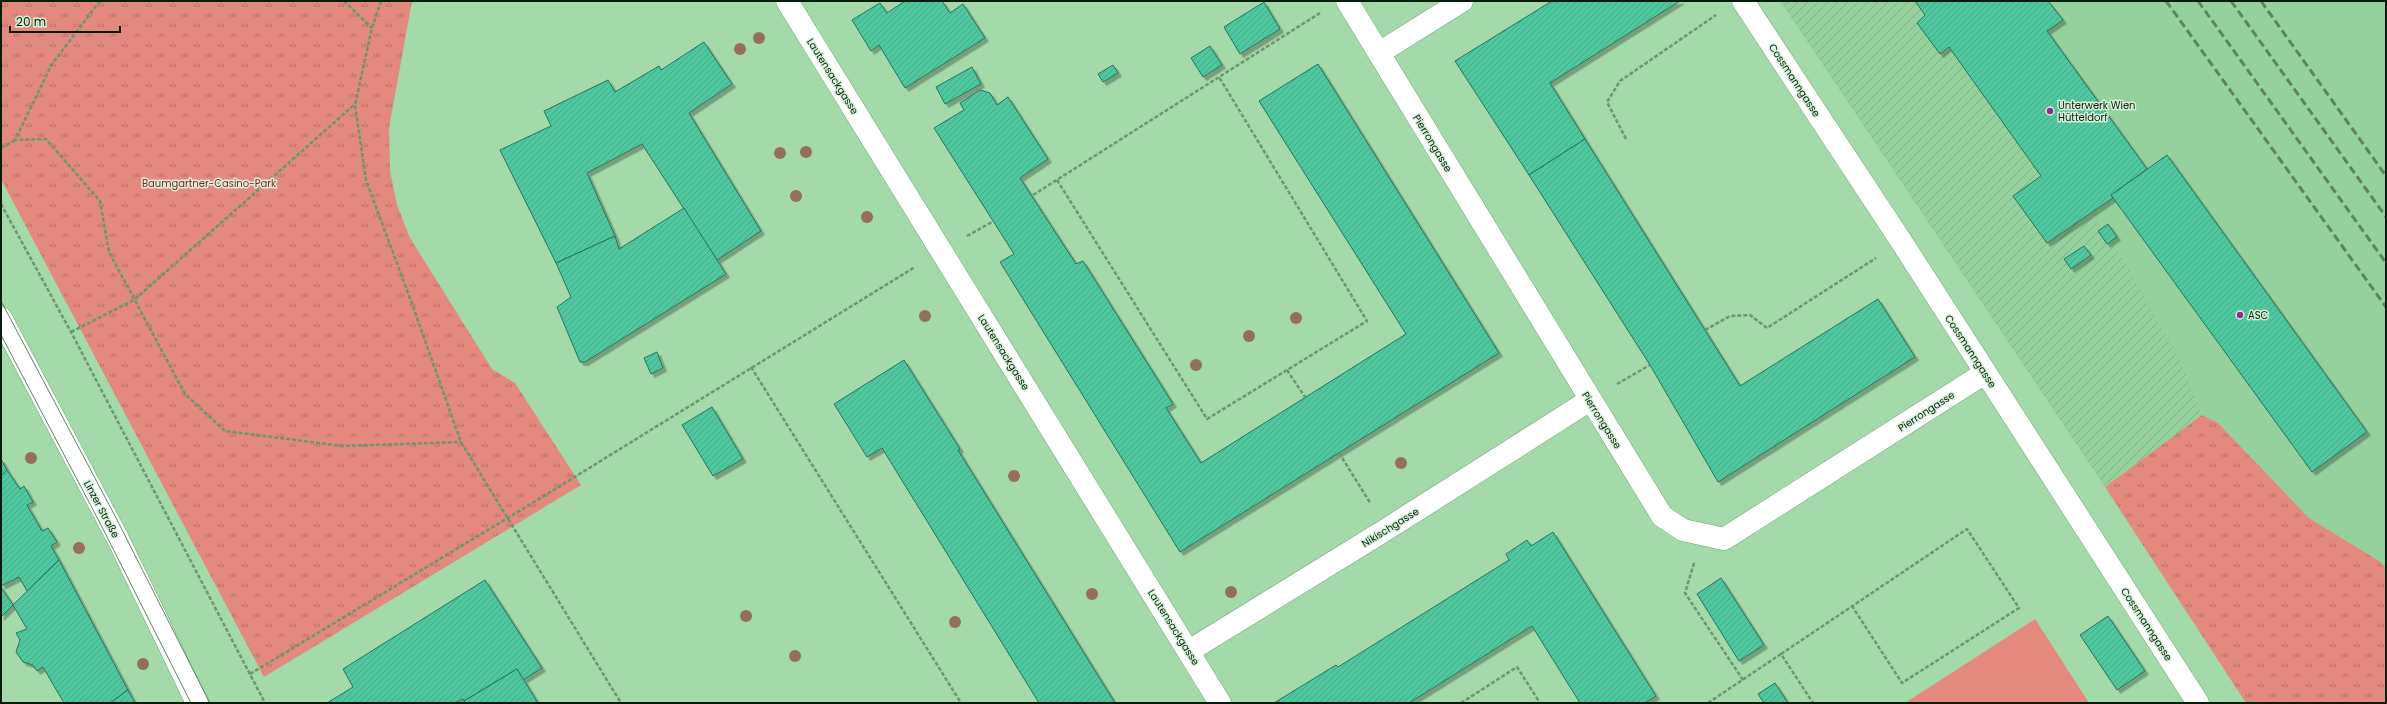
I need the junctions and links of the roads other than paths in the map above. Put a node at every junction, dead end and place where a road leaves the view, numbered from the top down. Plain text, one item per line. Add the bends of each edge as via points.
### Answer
1 (787, 1) edge
2 (1346, 1) edge
3 (1462, 1) edge
4 (1743, 1) edge
5 (1378, 53) junction
6 (1, 318) edge
7 (1985, 373) junction
8 (1590, 400) junction
9 (1189, 651) junction
10 (197, 703) edge
11 (1220, 703) edge
12 (2198, 703) edge

1 - 9 street, Lautensackgasse
2 - 5 street, Pierrongasse
3 - 5 street
4 - 7 street, Cossmanngasse
5 - 8 street, Pierrongasse
6 - 10 street, Linzer Straße via 118,539
7 - 8 street, Pierrongasse via 1724,540 1683,530 1662,516
7 - 12 street, Cossmanngasse
8 - 9 street, Nikischgasse via 1387,530
9 - 11 street, Lautensackgasse

